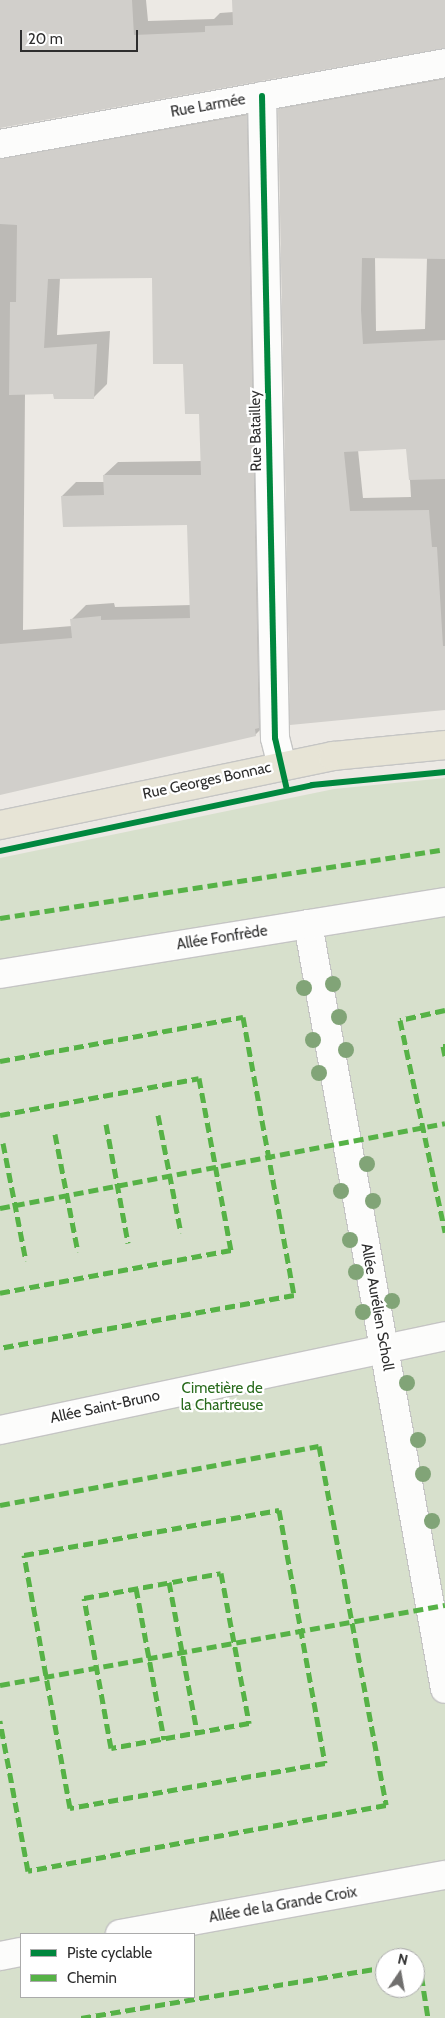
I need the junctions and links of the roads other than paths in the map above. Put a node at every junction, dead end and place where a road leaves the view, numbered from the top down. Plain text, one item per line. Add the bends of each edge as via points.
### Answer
1 (445, 63) edge
2 (262, 96) junction
3 (0, 144) edge
4 (445, 746) edge
5 (282, 766) junction
6 (0, 825) edge
7 (445, 902) edge
8 (308, 924) junction
9 (0, 974) edge
10 (445, 1336) edge
11 (384, 1349) junction
12 (0, 1430) edge
13 (445, 1689) edge
14 (445, 1875) edge
15 (126, 1933) edge
16 (20, 1952) edge
17 (0, 1956) edge

1 - 2 street, Rue Larmée
2 - 3 street, Rue Larmée
2 - 5 street, Rue Batailley via 275,738
4 - 5 main road, Rue Georges Bonnac via 333,756
5 - 6 main road, Rue Georges Bonnac
7 - 8 street, Allée Fonfrède
8 - 9 street, Allée Fonfrède
8 - 11 street, Allée Aurélien Scholl
10 - 11 street, Allée Saint-Bruno
11 - 12 street, Allée Saint-Bruno
11 - 13 street, Allée Aurélien Scholl
14 - 15 street, Allée de la Grande Croix
16 - 17 street

